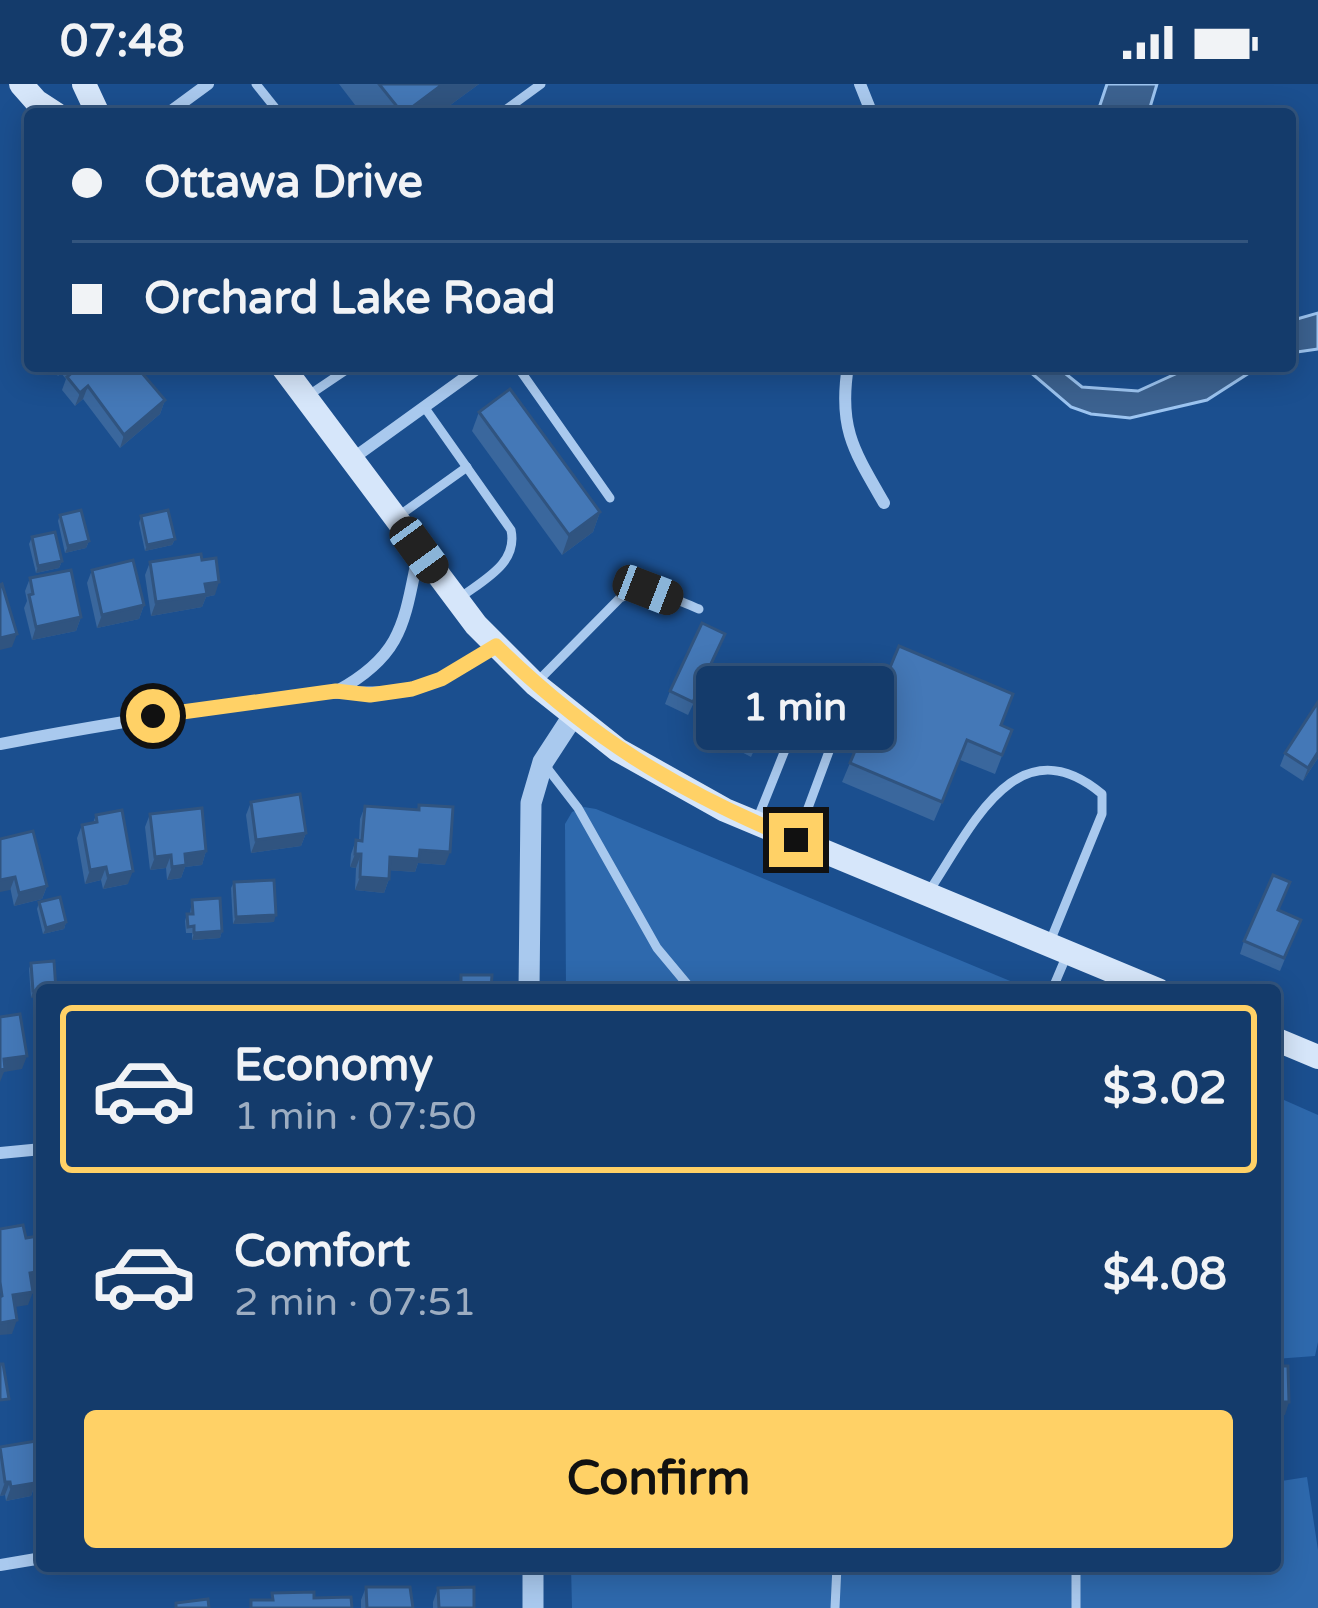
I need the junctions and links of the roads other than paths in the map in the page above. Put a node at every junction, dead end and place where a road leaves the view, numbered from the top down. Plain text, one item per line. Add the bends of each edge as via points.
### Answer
1 (21, 84) edge
2 (208, 84) edge
3 (256, 84) edge
4 (541, 84) edge
5 (47, 108) edge
6 (175, 108) edge
7 (275, 108) edge
8 (508, 108) edge
9 (286, 372) edge
10 (343, 372) edge
11 (474, 372) edge
12 (521, 372) edge
13 (847, 372) edge
14 (306, 398) junction
15 (425, 408) junction
16 (352, 460) junction
17 (467, 467) junction
18 (610, 498) dead end
19 (884, 503) dead end
20 (395, 518) junction
21 (419, 550) junction
22 (457, 600) junction
23 (699, 609) dead end
24 (496, 646) junction
25 (535, 684) junction
26 (336, 691) junction
27 (573, 716) junction
28 (0, 744) edge
29 (542, 762) junction
30 (756, 824) junction
31 (796, 840) junction
32 (928, 894) junction
33 (1058, 948) junction
34 (529, 984) edge
35 (687, 984) edge
36 (1053, 984) edge
37 (1144, 984) edge
38 (1281, 1042) edge
39 (1318, 1057) edge
40 (36, 1150) edge
41 (0, 1154) edge
42 (36, 1559) edge
43 (0, 1565) edge
44 (533, 1572) edge
45 (837, 1572) edge
46 (1076, 1572) edge
47 (533, 1608) edge
48 (835, 1608) edge
49 (1076, 1608) edge

1 - 5 main road
2 - 6 street
3 - 7 lane
4 - 8 lane
9 - 14 main road
10 - 14 lane
11 - 15 street
12 - 18 lane
13 - 19 street via 847,434
14 - 16 main road
15 - 16 street
15 - 17 lane
16 - 20 main road
17 - 20 lane
17 - 22 lane via 514,544 510,557
20 - 21 main road
21 - 22 main road
21 - 26 street via 390,651
22 - 24 main road
23 - 25 lane via 634,591
24 - 25 main road
24 - 26 street via 412,689
25 - 27 main road
26 - 28 street
27 - 29 street
27 - 30 main road via 672,784
29 - 34 street via 528,825
29 - 35 lane
30 - 31 main road
30 - 31 lane via 805,700 812,690 835,693 844,711
31 - 32 main road
32 - 33 main road
32 - 33 lane via 995,793 1015,777 1055,770 1090,784 1102,794 1102,814
33 - 36 lane
33 - 37 main road
38 - 39 main road
40 - 41 street
42 - 43 street
44 - 47 street
45 - 48 lane
46 - 49 lane

